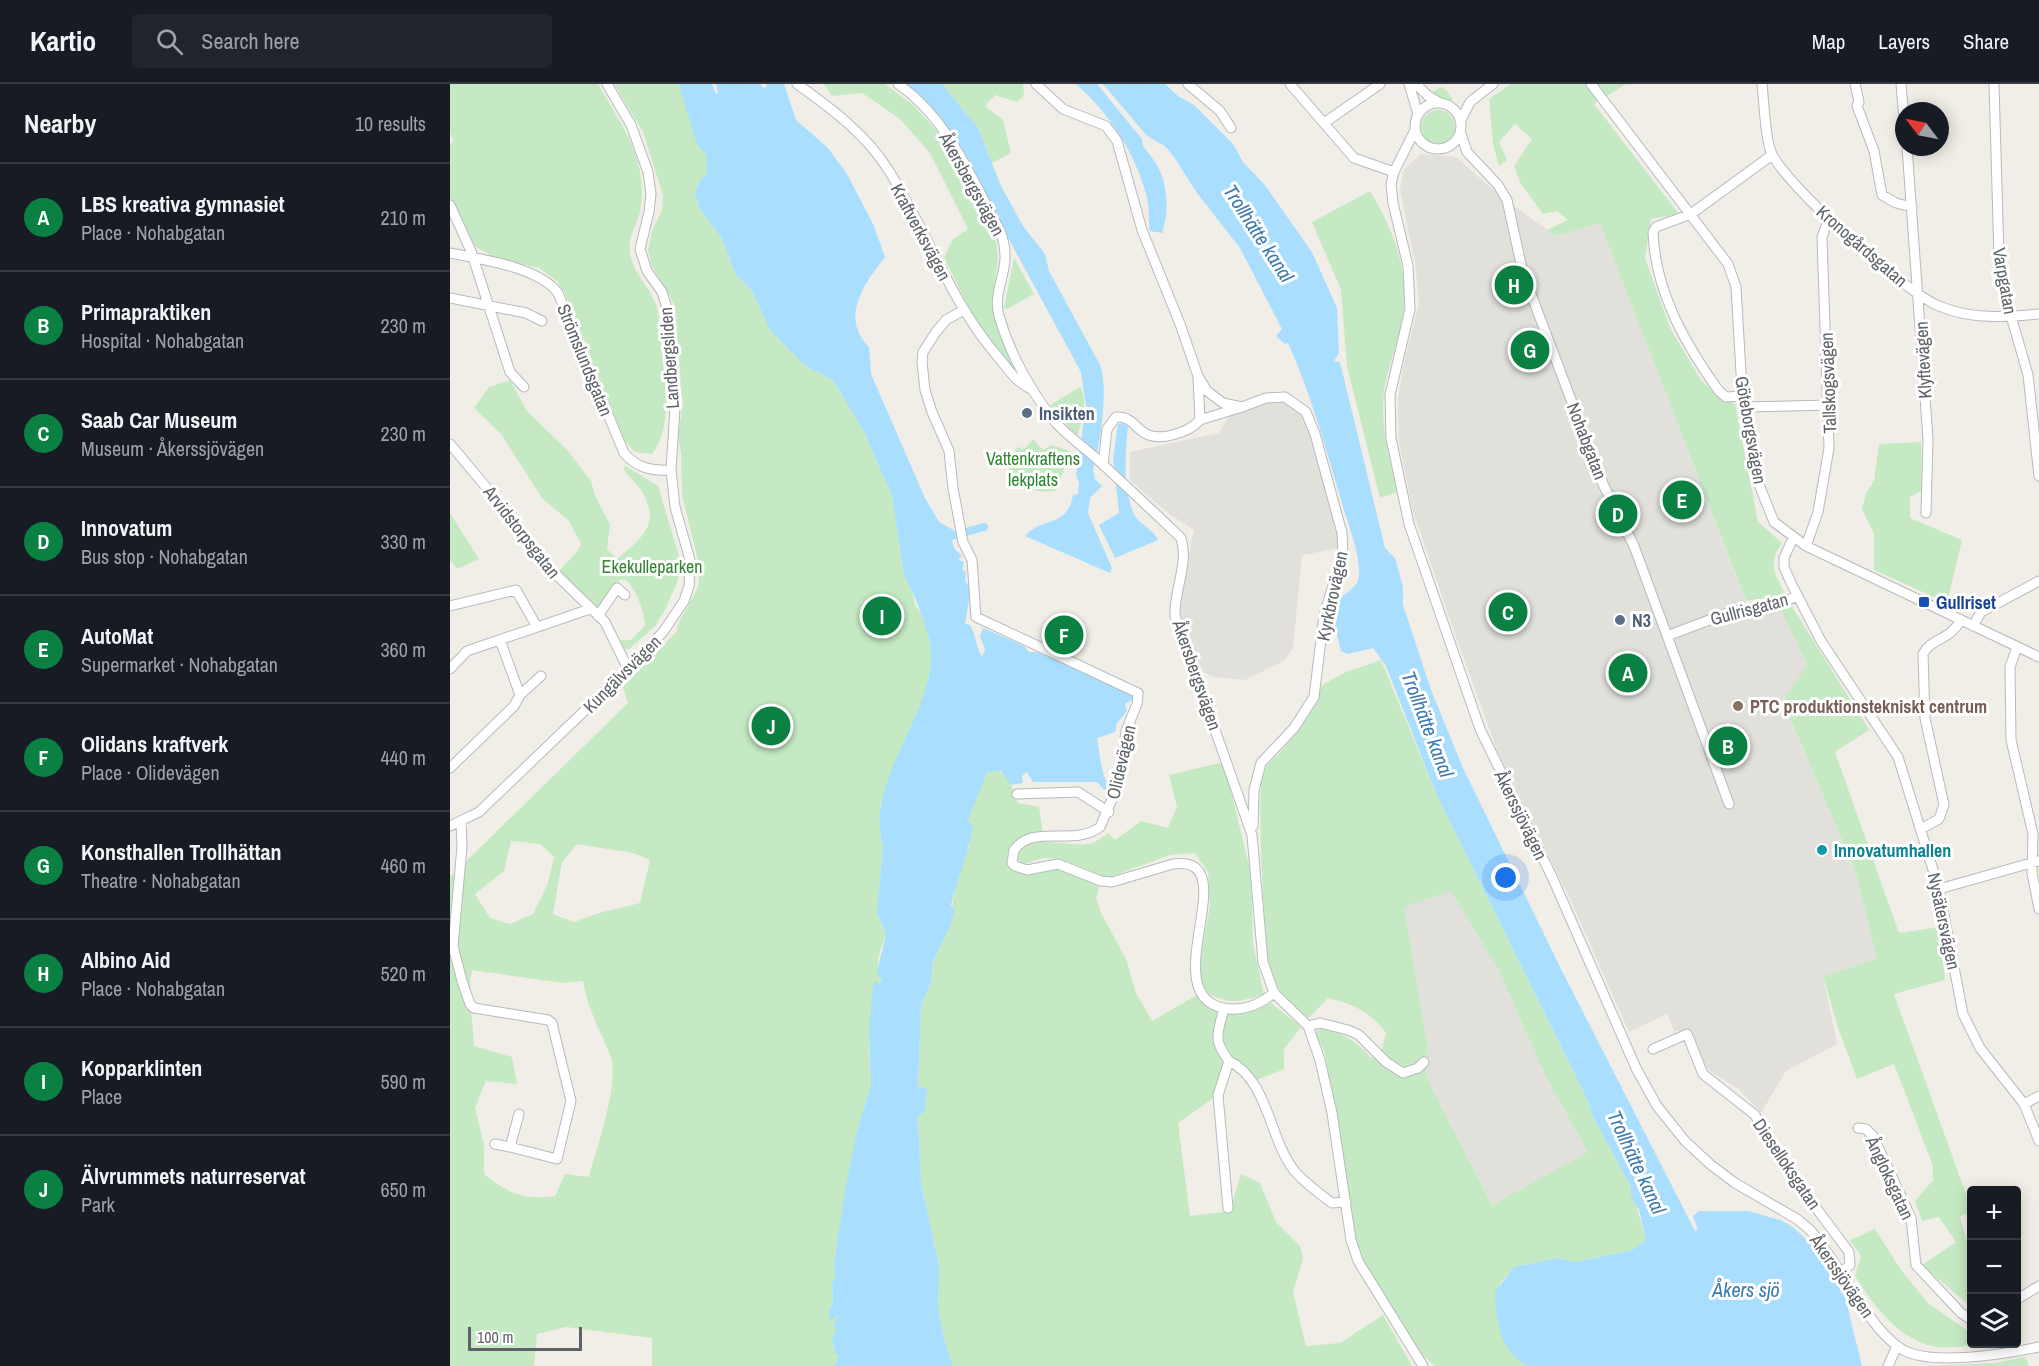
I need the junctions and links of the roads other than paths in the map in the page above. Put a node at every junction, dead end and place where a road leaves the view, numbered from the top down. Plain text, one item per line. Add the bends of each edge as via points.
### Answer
1 (607, 84) edge
2 (796, 84) edge
3 (898, 84) edge
4 (1036, 84) edge
5 (1188, 84) edge
6 (1290, 84) edge
7 (1380, 84) edge
8 (1409, 84) edge
9 (1416, 84) edge
10 (1493, 84) edge
11 (1591, 84) edge
12 (1762, 84) edge
13 (1855, 84) edge
14 (1901, 84) edge
15 (1994, 84) edge
16 (1199, 88) edge
17 (1470, 102) junction
18 (1903, 102) edge
19 (1440, 103) junction
20 (1451, 107) junction
21 (1418, 114) junction
22 (1461, 120) junction
23 (1324, 123) junction
24 (1231, 128) dead end
25 (1415, 130) junction
26 (1461, 134) junction
27 (1424, 145) junction
28 (1450, 146) junction
29 (1467, 152) junction
30 (1772, 155) junction
31 (1907, 156) edge
32 (1402, 158) junction
33 (1394, 172) junction
34 (450, 205) edge
35 (1912, 207) junction
36 (1691, 214) junction
37 (1829, 218) junction
38 (450, 253) edge
39 (474, 258) junction
40 (1919, 295) junction
41 (450, 298) edge
42 (489, 308) junction
43 (962, 310) junction
44 (2039, 314) edge
45 (2011, 316) junction
46 (543, 321) dead end
47 (1198, 376) junction
48 (524, 387) dead end
49 (1033, 390) junction
50 (1742, 396) junction
51 (1829, 405) junction
52 (1242, 407) junction
53 (1743, 407) junction
54 (1200, 420) junction
55 (450, 444) edge
56 (1101, 463) junction
57 (671, 470) junction
58 (2039, 476) edge
59 (1926, 513) dead end
60 (1793, 538) junction
61 (1806, 546) junction
62 (2039, 581) edge
63 (625, 595) dead end
64 (1798, 596) junction
65 (450, 606) edge
66 (590, 609) junction
67 (598, 616) junction
68 (1960, 620) junction
69 (1973, 626) junction
70 (537, 627) junction
71 (1667, 636) junction
72 (500, 640) junction
73 (2017, 647) junction
74 (2039, 657) edge
75 (454, 658) edge
76 (450, 669) edge
77 (628, 669) junction
78 (541, 676) dead end
79 (520, 695) junction
80 (1147, 701) dead end
81 (1137, 704) junction
82 (450, 768) edge
83 (1017, 794) dead end
84 (1729, 804) dead end
85 (1109, 812) junction
86 (460, 823) junction
87 (450, 826) edge
88 (1921, 829) junction
89 (1252, 835) junction
90 (2036, 862) edge
91 (1939, 890) junction
92 (2039, 909) edge
93 (1274, 993) junction
94 (1224, 1008) junction
95 (1308, 1026) junction
96 (1653, 1049) dead end
97 (1229, 1061) junction
98 (1424, 1062) dead end
99 (2039, 1096) edge
100 (2024, 1104) junction
101 (519, 1114) dead end
102 (1858, 1128) dead end
103 (2039, 1141) edge
104 (495, 1144) dead end
105 (510, 1147) junction
106 (1346, 1202) junction
107 (1228, 1208) dead end
108 (1840, 1273) junction
109 (2039, 1286) edge
110 (2021, 1297) edge
111 (1967, 1317) edge
112 (1897, 1346) junction
113 (2039, 1347) edge
114 (2005, 1348) edge
115 (2021, 1348) edge
116 (1423, 1366) edge
117 (1888, 1366) edge

1 - 57 street, Landbergsliden via 631,125 648,172 651,194 640,249 667,308 676,393
2 - 43 street, Kraftverksvägen via 831,109 879,157
3 - 49 street, Åkersbergsvägen via 942,128 1000,231 1007,259 999,314
4 - 47 street via 1063,109 1106,126 1117,141 1142,230
5 - 16 street
6 - 23 street
7 - 23 street
8 - 21 street
9 - 19 street
10 - 17 street
11 - 36 street, Göteborgsvägen
12 - 30 street
13 - 35 street via 1857,106 1874,151 1880,190 1889,200
14 - 18 street
15 - 45 street, Varpgatan via 1999,256
16 - 24 street
17 - 20 street
17 - 22 street
19 - 20 street
19 - 21 street via 1428,105
20 - 22 street
21 - 25 street
22 - 26 street
23 - 33 street via 1354,158
25 - 27 street
25 - 32 street, Åkerssjövägen
26 - 28 street
26 - 29 street, Nohabgatan
27 - 28 street via 1439,150
27 - 32 street, Åkerssjövägen
28 - 29 street, Nohabgatan
29 - 71 street, Nohabgatan via 1507,200 1522,273 1603,484 1634,546
30 - 36 street
30 - 37 street, Kronogårdsgatan
31 - 35 street, Klyftevägen
32 - 33 street, Åkerssjövägen
33 - 108 street, Åkerssjövägen via 1392,203 1404,246 1410,309 1390,395 1391,438 1416,546 1480,729 1646,1087 1697,1153 1730,1180 1804,1224
34 - 39 street
35 - 40 street, Klyftevägen
36 - 50 street, Göteborgsvägen via 1733,275
36 - 50 street via 1656,227 1653,232 1659,275 1684,338 1699,363 1726,397
37 - 40 street, Kronogårdsgatan
37 - 51 street, Tallskogsvägen via 1822,237
38 - 39 street, Strömslundsgatan
39 - 42 street
39 - 57 street, Strömslundsgatan via 534,275 554,288 624,453 648,470
40 - 45 street, Kronogårdsgatan via 1958,312
40 - 59 street, Klyftevägen via 1928,439
41 - 42 street
42 - 46 street via 526,313
42 - 48 street via 510,372
43 - 49 street, Kraftverksvägen via 1017,383
43 - 81 street, Olidevägen via 936,332 923,352 922,362 929,401 949,451 963,542 972,561 976,617 1135,691
44 - 45 street, Kronogårdsgatan
45 - 58 street, Varpgatan via 2028,375
47 - 52 street via 1214,398
47 - 54 street
49 - 56 street, Åkersbergsvägen via 1058,424
50 - 53 street, Göteborgsvägen
51 - 53 street
51 - 61 street, Tallskogsvägen via 1826,477
52 - 54 street, Kyrkbrovägen
52 - 89 street, Kyrkbrovägen via 1278,396 1293,401 1306,412 1343,546 1340,569 1324,615 1314,698 1294,728 1261,763 1254,790
53 - 60 street, Göteborgsvägen via 1763,499 1774,522
54 - 56 street, Kyrkbrovägen via 1188,431 1160,439 1127,419 1116,417 1107,429
55 - 66 street, Arvidstorpsgatan via 534,553
56 - 89 street, Åkersbergsvägen via 1181,538 1185,552 1175,599 1179,631
57 - 77 street, Kungälvsvägen via 675,507 690,560 690,586 675,617
60 - 61 street, Göteborgsvägen
60 - 64 street, Nysätersvägen via 1785,553 1784,567
61 - 68 street, Göteborgsvägen
62 - 69 street via 1985,609
63 - 67 street via 616,588
64 - 71 street, Gullrisgatan via 1767,608 1733,611
64 - 88 street, Nysätersvägen via 1821,641 1898,757
65 - 70 street via 516,590
66 - 67 street, Arvidstorpsgatan
66 - 70 street
67 - 77 street, Arvidstorpsgatan via 605,622
68 - 69 street, Göteborgsvägen
68 - 88 street via 1955,630 1928,646 1923,654 1925,718 1944,805 1939,819
69 - 73 street, Göteborgsvägen
70 - 72 street
71 - 84 street, Nohabgatan
72 - 75 street
72 - 79 street
73 - 74 street, Göteborgsvägen
73 - 90 street via 2010,667 2011,740
75 - 76 street
77 - 86 street, Kungälvsvägen via 479,812
78 - 79 street
79 - 82 street via 514,706
80 - 81 street
81 - 85 street, Olidevägen via 1126,731 1122,773
83 - 85 street via 1078,792
85 - 94 street, Olidevägen via 1100,827 1088,835 1027,838 1014,850 1012,863 1027,870 1058,864 1112,882 1173,864 1195,867 1204,894 1193,972 1199,992
86 - 87 street, Kungälvsvägen
86 - 105 street via 462,847 453,946 470,1004 552,1023 571,1101 557,1159
88 - 91 street, Nysätersvägen
89 - 93 street, Åkersbergsvägen via 1260,947
90 - 91 street
90 - 92 street
91 - 100 street, Nysätersvägen via 1969,1030
93 - 94 street via 1256,1005
93 - 95 street, Åkersbergsvägen
94 - 97 street via 1216,1036
95 - 98 street via 1320,1023 1359,1035 1403,1073
95 - 106 street, Åkersbergsvägen via 1332,1113
96 - 108 street, Dieselloksgatan via 1687,1034 1703,1074 1755,1115 1784,1164 1849,1252 1850,1264
97 - 106 street via 1240,1068 1254,1087 1293,1169 1332,1203
97 - 107 street via 1218,1095
99 - 100 street
100 - 103 street, Nysätersvägen
101 - 105 street
102 - 111 street, Ångloksgatan via 1873,1136 1911,1218 1916,1265
104 - 105 street
106 - 116 street, Åkersbergsvägen via 1358,1261
108 - 112 street, Åkerssjövägen via 1872,1320
109 - 110 street
112 - 114 street via 1922,1357 1957,1359
112 - 117 street
113 - 115 street

